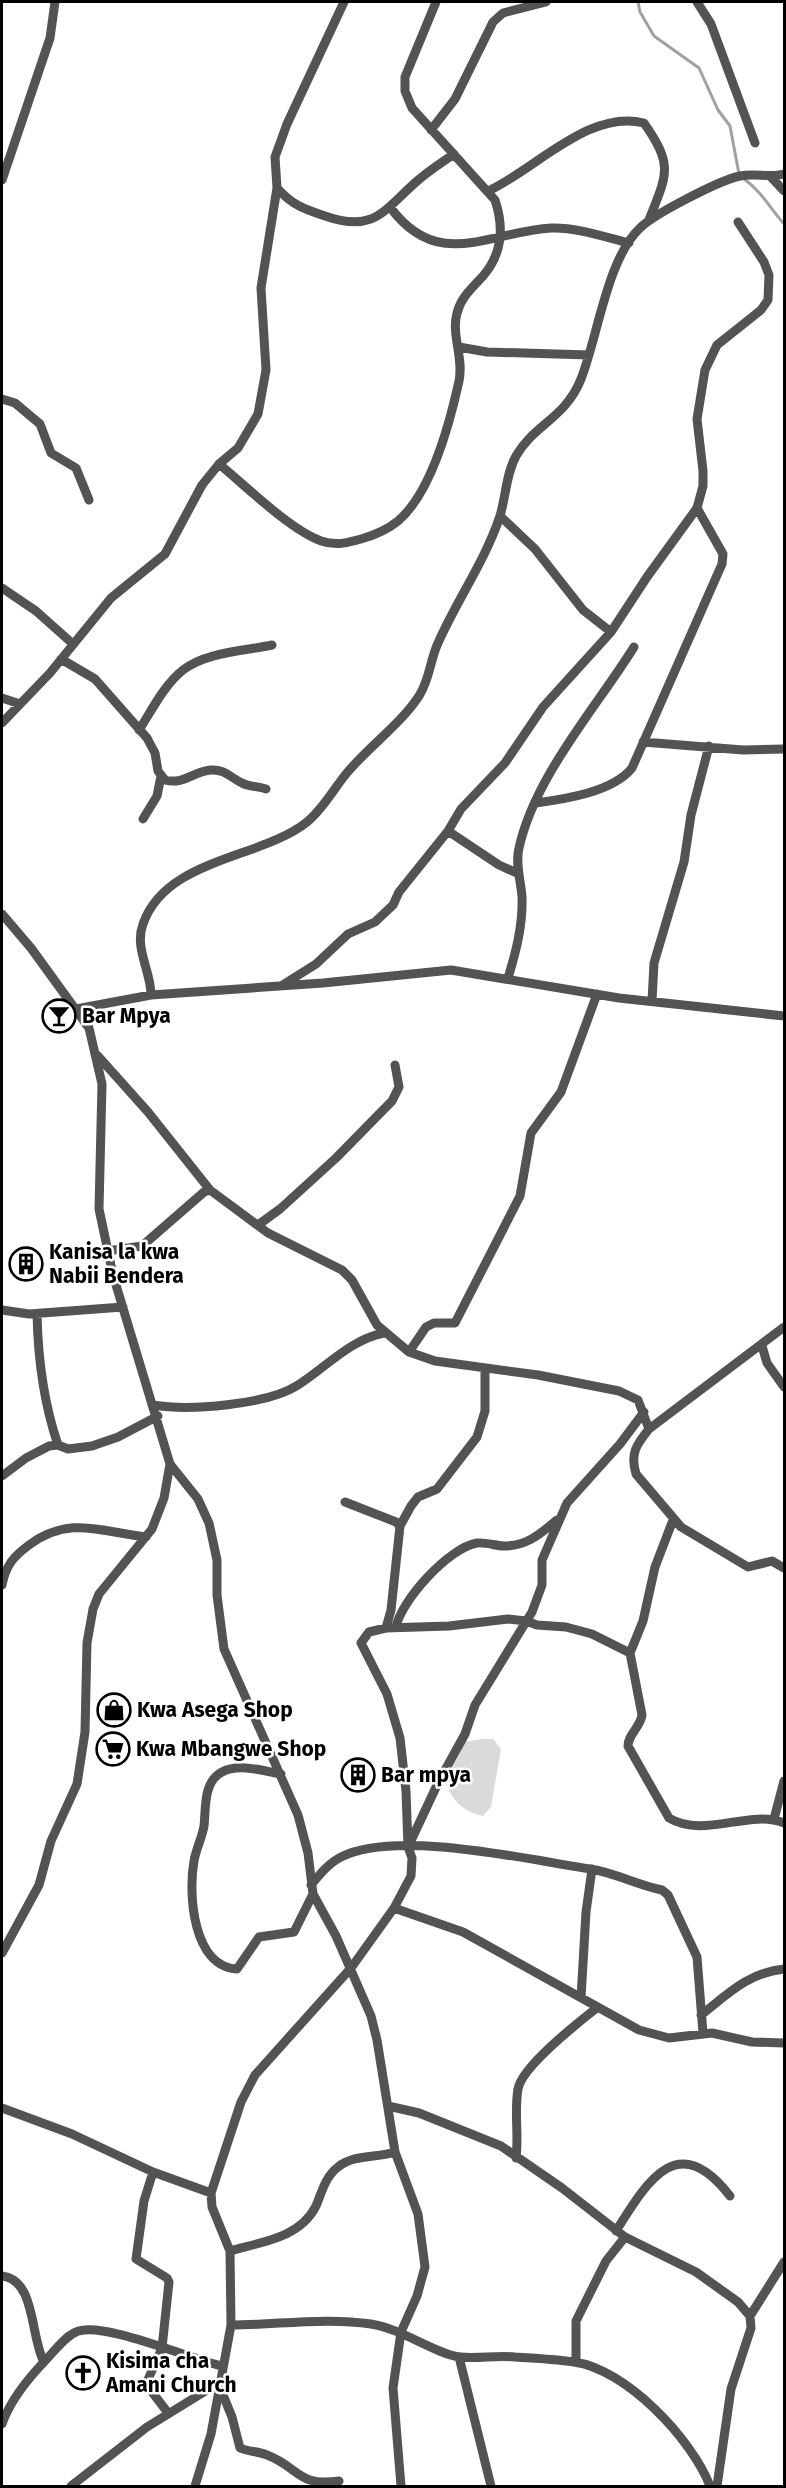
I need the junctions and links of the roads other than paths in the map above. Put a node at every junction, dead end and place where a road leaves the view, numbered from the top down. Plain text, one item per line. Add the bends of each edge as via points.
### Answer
1 (55, 2) edge
2 (344, 2) edge
3 (436, 2) edge
4 (546, 2) edge
5 (697, 2) edge
6 (431, 130) junction
7 (755, 143) dead end
8 (454, 154) junction
9 (784, 174) edge
10 (770, 176) junction
11 (2, 180) edge
12 (277, 188) junction
13 (488, 191) junction
14 (784, 191) edge
15 (390, 207) junction
16 (649, 220) junction
17 (738, 222) dead end
18 (500, 236) junction
19 (629, 243) junction
20 (459, 347) junction
21 (589, 355) junction
22 (2, 399) edge
23 (219, 464) junction
24 (89, 500) dead end
25 (697, 508) junction
26 (500, 516) junction
27 (2, 588) edge
28 (611, 632) junction
29 (73, 644) junction
30 (272, 645) dead end
31 (634, 646) dead end
32 (61, 659) junction
33 (2, 698) edge
34 (20, 704) junction
35 (2, 723) edge
36 (139, 730) junction
37 (644, 742) junction
38 (709, 746) junction
39 (784, 749) edge
40 (161, 776) junction
41 (266, 789) dead end
42 (536, 803) junction
43 (143, 819) dead end
44 (448, 831) junction
45 (519, 874) junction
46 (2, 914) edge
47 (508, 978) junction
48 (281, 986) junction
49 (597, 994) junction
50 (151, 995) junction
51 (652, 1001) junction
52 (76, 1009) junction
53 (784, 1016) edge
54 (97, 1055) junction
55 (395, 1065) dead end
56 (210, 1190) junction
57 (258, 1225) junction
58 (108, 1251) junction
59 (123, 1307) junction
60 (2, 1310) edge
61 (37, 1314) junction
62 (784, 1327) edge
63 (384, 1333) junction
64 (762, 1346) junction
65 (409, 1352) junction
66 (485, 1370) junction
67 (784, 1387) edge
68 (153, 1405) junction
69 (644, 1412) junction
70 (158, 1416) junction
71 (649, 1428) junction
72 (57, 1445) junction
73 (170, 1464) junction
74 (2, 1476) edge
75 (345, 1502) dead end
76 (561, 1516) junction
77 (673, 1520) junction
78 (400, 1526) junction
79 (146, 1537) junction
80 (784, 1568) edge
81 (2, 1585) edge
82 (526, 1621) junction
83 (391, 1628) junction
84 (630, 1653) junction
85 (281, 1774) junction
86 (784, 1781) edge
87 (774, 1819) junction
88 (784, 1823) edge
89 (408, 1847) junction
90 (592, 1869) junction
91 (312, 1889) junction
92 (394, 1908) junction
93 (2, 1953) edge
94 (351, 1968) junction
95 (784, 1969) edge
96 (581, 1998) junction
97 (598, 2007) junction
98 (701, 2015) junction
99 (703, 2033) junction
100 (784, 2043) edge
101 (388, 2106) junction
102 (2, 2108) edge
103 (395, 2152) junction
104 (516, 2158) junction
105 (153, 2172) junction
106 (211, 2193) junction
107 (730, 2196) dead end
108 (616, 2231) junction
109 (625, 2237) junction
110 (230, 2251) junction
111 (784, 2262) edge
112 (2, 2276) edge
113 (750, 2316) junction
114 (231, 2325) junction
115 (401, 2332) junction
116 (162, 2348) junction
117 (459, 2357) junction
118 (44, 2362) junction
119 (576, 2362) junction
120 (222, 2366) junction
121 (221, 2390) junction
122 (168, 2413) junction
123 (2, 2424) edge
124 (339, 2481) dead end
125 (195, 2486) edge
126 (71, 2487) edge
127 (401, 2487) edge
128 (491, 2487) edge
129 (710, 2487) edge
130 (717, 2487) edge

1 - 11 street via 51,38
2 - 12 street via 279,145 275,157
3 - 6 street via 410,61 405,91 412,108
4 - 6 street via 502,13 493,21 455,99
5 - 7 street via 711,24
6 - 8 street
8 - 13 street
8 - 15 street
9 - 10 street
10 - 14 street
10 - 16 street via 740,176
12 - 15 street via 290,202 350,223 376,219
12 - 23 street via 261,288 266,370 263,392 248,433 231,456
13 - 16 street via 570,139 605,123 633,120 644,123 662,149 664,182
13 - 18 street via 499,212
15 - 18 street via 415,233 437,243 483,242
16 - 19 street
17 - 25 street via 769,275 768,300 717,345 705,370 697,419 703,486
18 - 19 street via 555,228
18 - 20 street via 496,259 457,311 454,326
19 - 21 street via 611,278
20 - 21 street via 487,352
20 - 23 street via 460,378 431,468 410,509 388,529 344,544 316,539
21 - 26 street via 572,398 562,412 533,435 516,457
22 - 24 street via 15,403 40,424 51,453 76,468
23 - 29 street via 198,493 165,554 111,598
25 - 28 street
25 - 37 street via 723,554 722,564
26 - 28 street via 535,549 583,610
26 - 50 street via 438,644 419,696 346,773 320,809 286,835 204,867 153,904 142,925 140,940
27 - 29 street
28 - 44 street via 543,708 505,763 461,809
29 - 32 street
30 - 36 street via 205,659 184,669 166,688
31 - 42 street
32 - 34 street
32 - 36 street via 95,679
33 - 34 street
34 - 35 street
36 - 40 street via 151,744
37 - 38 street
37 - 42 street via 625,777 583,793
38 - 39 street
38 - 51 street via 691,815 684,862 654,963
40 - 41 street via 181,782 213,769 243,784
40 - 43 street via 157,796
42 - 45 street via 519,845
44 - 45 street
44 - 48 street via 388,911 348,934 316,964
45 - 47 street via 520,925
46 - 52 street
47 - 48 street via 440,970
47 - 49 street
48 - 50 street
49 - 51 street
49 - 65 street via 561,1092 531,1133 520,1196 469,1298 455,1323 426,1327
50 - 52 street
51 - 53 street
52 - 54 street via 89,1028
54 - 56 street
54 - 58 street via 102,1084 99,1209
55 - 57 street via 399,1086 392,1101 336,1158
56 - 57 street
56 - 58 street via 142,1246
57 - 63 street via 342,1270
58 - 59 street
59 - 61 street
59 - 68 street
60 - 61 street
61 - 72 street via 42,1387
62 - 64 street
63 - 65 street
63 - 68 street via 352,1346 279,1395 195,1407
64 - 67 street via 767,1363
64 - 71 street
65 - 66 street via 435,1362
66 - 69 street via 538,1375 619,1391 638,1400
66 - 78 street via 486,1411 477,1437 437,1489 418,1497
68 - 70 street
69 - 71 street
69 - 76 street via 620,1444 572,1494
70 - 72 street via 92,1446 68,1449
70 - 73 street
71 - 77 street via 633,1451 634,1467
72 - 74 street via 26,1458
73 - 79 street via 161,1506
73 - 85 street via 198,1499 209,1523 217,1560 224,1649
75 - 78 street
76 - 82 street via 542,1560 540,1593
76 - 83 street via 527,1542 505,1546 476,1544 450,1557 411,1598
77 - 80 street via 748,1567 772,1561
77 - 84 street
78 - 83 street
79 - 81 street via 76,1526 52,1531 12,1557
79 - 93 street via 99,1594 93,1609 87,1643 85,1732 77,1784 51,1841 39,1885
82 - 83 street
82 - 84 street via 592,1634
82 - 89 street via 475,1705 465,1734
83 - 89 street via 369,1632 361,1643 387,1694 400,1738
84 - 87 street via 642,1715 628,1740 629,1752 669,1818 688,1824 720,1825
85 - 91 street via 305,1837
85 - 91 street via 234,1768 215,1778 207,1794 192,1884 204,1949 209,1956 237,1969 260,1937 294,1932
86 - 87 street
87 - 88 street
89 - 90 street via 439,1846
89 - 91 street via 349,1853 330,1864
89 - 92 street via 411,1876
90 - 96 street
90 - 98 street via 668,1895 698,1957
91 - 94 street
92 - 94 street
92 - 96 street via 463,1932
94 - 101 street via 371,2016
94 - 106 street via 255,2075 241,2102
95 - 98 street via 763,1971 743,1982
96 - 97 street
97 - 99 street via 639,2030 669,2038
97 - 104 street via 522,2075 517,2097
98 - 99 street
99 - 100 street
101 - 103 street
101 - 104 street via 462,2129 501,2146
102 - 105 street via 72,2134
103 - 110 street via 353,2159 338,2168 324,2184 316,2205 300,2227
103 - 115 street via 418,2214 425,2267
104 - 108 street
105 - 106 street
105 - 116 street via 144,2201 136,2259 169,2282
106 - 110 street via 212,2207
107 - 108 street via 700,2166 676,2164 661,2171 651,2182
108 - 109 street
109 - 113 street via 696,2272 738,2302
109 - 119 street via 601,2269 576,2321
110 - 114 street
111 - 113 street
112 - 118 street via 12,2277 29,2303 32,2329
113 - 130 street via 751,2328 731,2389
114 - 115 street via 349,2323
114 - 120 street
115 - 117 street
115 - 127 street via 393,2388
116 - 118 street via 103,2330 85,2329 74,2332
116 - 120 street
116 - 122 street via 146,2384
117 - 119 street
117 - 128 street
118 - 123 street via 23,2387
119 - 129 street via 606,2374 654,2408 699,2463
120 - 121 street
121 - 122 street via 208,2389
121 - 124 street via 240,2448 268,2455 309,2480
121 - 125 street
122 - 126 street

